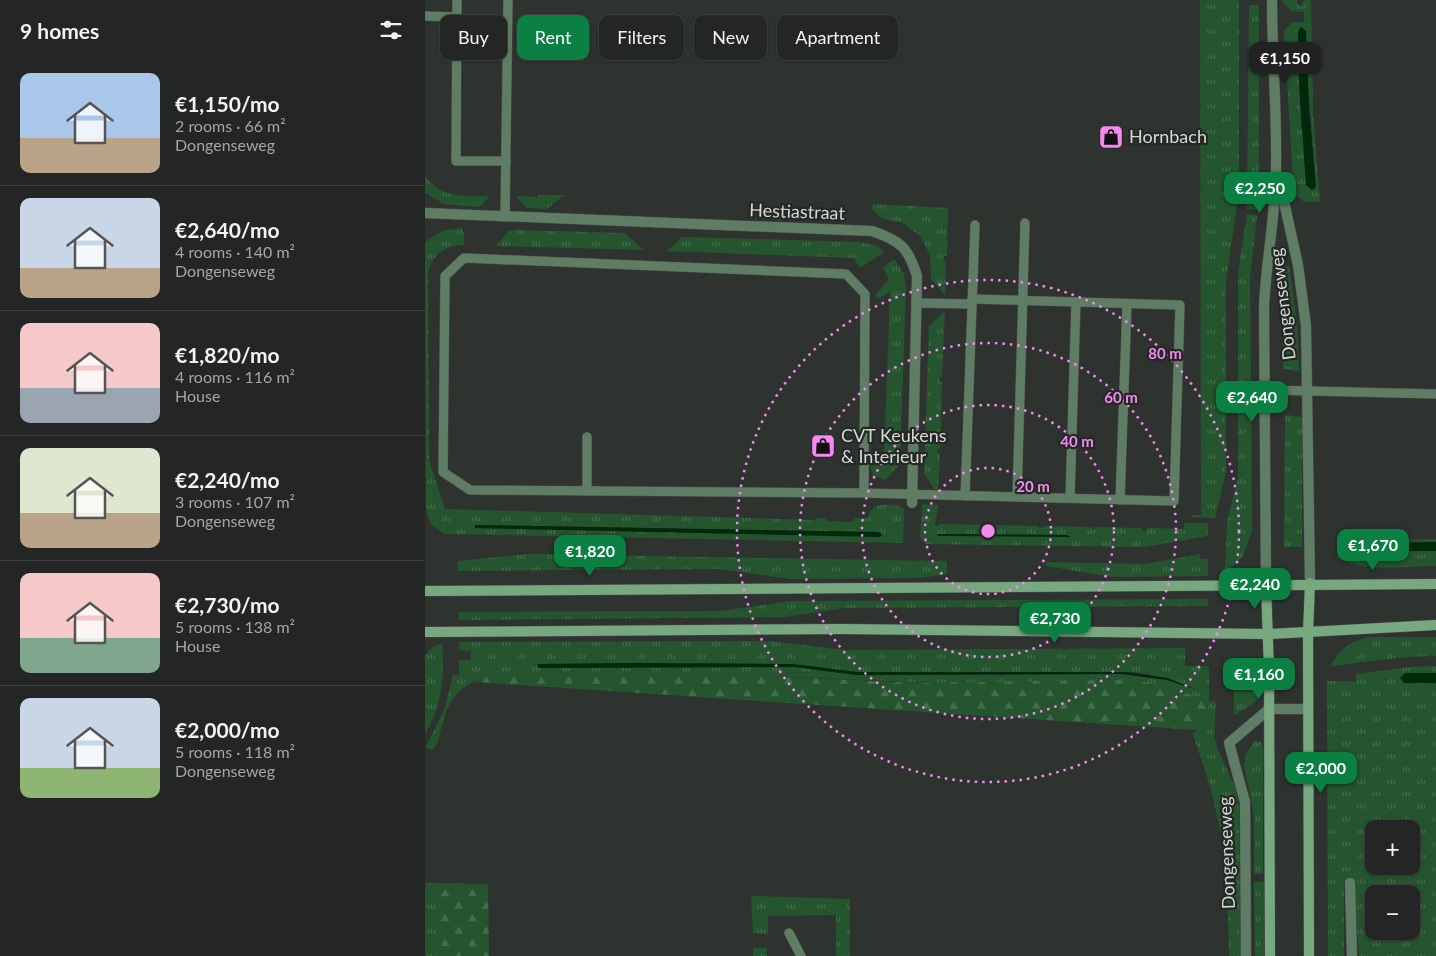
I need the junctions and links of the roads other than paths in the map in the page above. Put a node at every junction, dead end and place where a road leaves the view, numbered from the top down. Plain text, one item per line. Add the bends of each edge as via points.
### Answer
1 (457, 0) edge
2 (508, 0) edge
3 (1271, 0) edge
4 (457, 15) edge
5 (425, 16) edge
6 (440, 16) edge
7 (457, 60) edge
8 (506, 161) junction
9 (1276, 168) junction
10 (425, 213) edge
11 (505, 216) junction
12 (1025, 223) dead end
13 (975, 225) dead end
14 (1023, 301) junction
15 (972, 302) junction
16 (1076, 302) junction
17 (916, 303) junction
18 (1127, 304) junction
19 (1265, 390) junction
20 (1308, 391) junction
21 (1436, 394) edge
22 (587, 437) dead end
23 (587, 491) junction
24 (863, 493) junction
25 (965, 496) junction
26 (1017, 497) junction
27 (1070, 498) junction
28 (912, 499) junction
29 (1120, 500) junction
30 (1310, 583) junction
31 (1436, 584) edge
32 (1266, 585) junction
33 (425, 591) edge
34 (1436, 626) edge
35 (425, 632) edge
36 (1308, 633) junction
37 (1268, 634) junction
38 (1269, 708) junction
39 (1308, 709) junction
40 (1350, 883) dead end
41 (789, 933) dead end
42 (801, 956) edge
43 (1246, 956) edge
44 (1270, 956) edge
45 (1309, 956) edge
46 (1352, 956) edge

1 - 4 lane
2 - 8 lane
3 - 9 street, Dongenseweg
5 - 6 lane
7 - 8 lane via 456,160
8 - 11 lane
9 - 19 street, Dongenseweg via 1266,262
9 - 20 street, Dongenseweg via 1298,265 1306,326
10 - 11 street, Hestiastraat
11 - 17 street, Hestiastraat via 872,231 896,240 911,256 917,276
12 - 14 lane
13 - 15 lane
14 - 15 lane
14 - 16 lane
14 - 26 lane
15 - 17 lane
15 - 25 lane
16 - 18 lane
16 - 27 lane
17 - 28 street, Hestiastraat
18 - 29 lane
18 - 29 lane via 1180,305 1174,501
19 - 20 lane
19 - 32 street, Dongenseweg
20 - 21 lane
20 - 30 street, Dongenseweg
22 - 23 lane
23 - 24 lane
23 - 24 lane via 470,490 443,472 445,276 464,258 846,274 865,294
24 - 28 lane
25 - 26 lane
25 - 28 lane
26 - 27 lane
27 - 29 lane
30 - 31 main road
30 - 32 main road
30 - 36 main road, Dongenseweg
32 - 33 main road
32 - 37 main road, Dongenseweg
34 - 36 main road
35 - 37 main road via 851,630
36 - 37 main road
36 - 39 main road, Dongenseweg
37 - 38 main road, Dongenseweg
38 - 39 street
38 - 43 street, Dongenseweg via 1229,743 1245,802
38 - 44 main road, Dongenseweg
39 - 45 main road, Dongenseweg
40 - 46 street
41 - 42 lane

